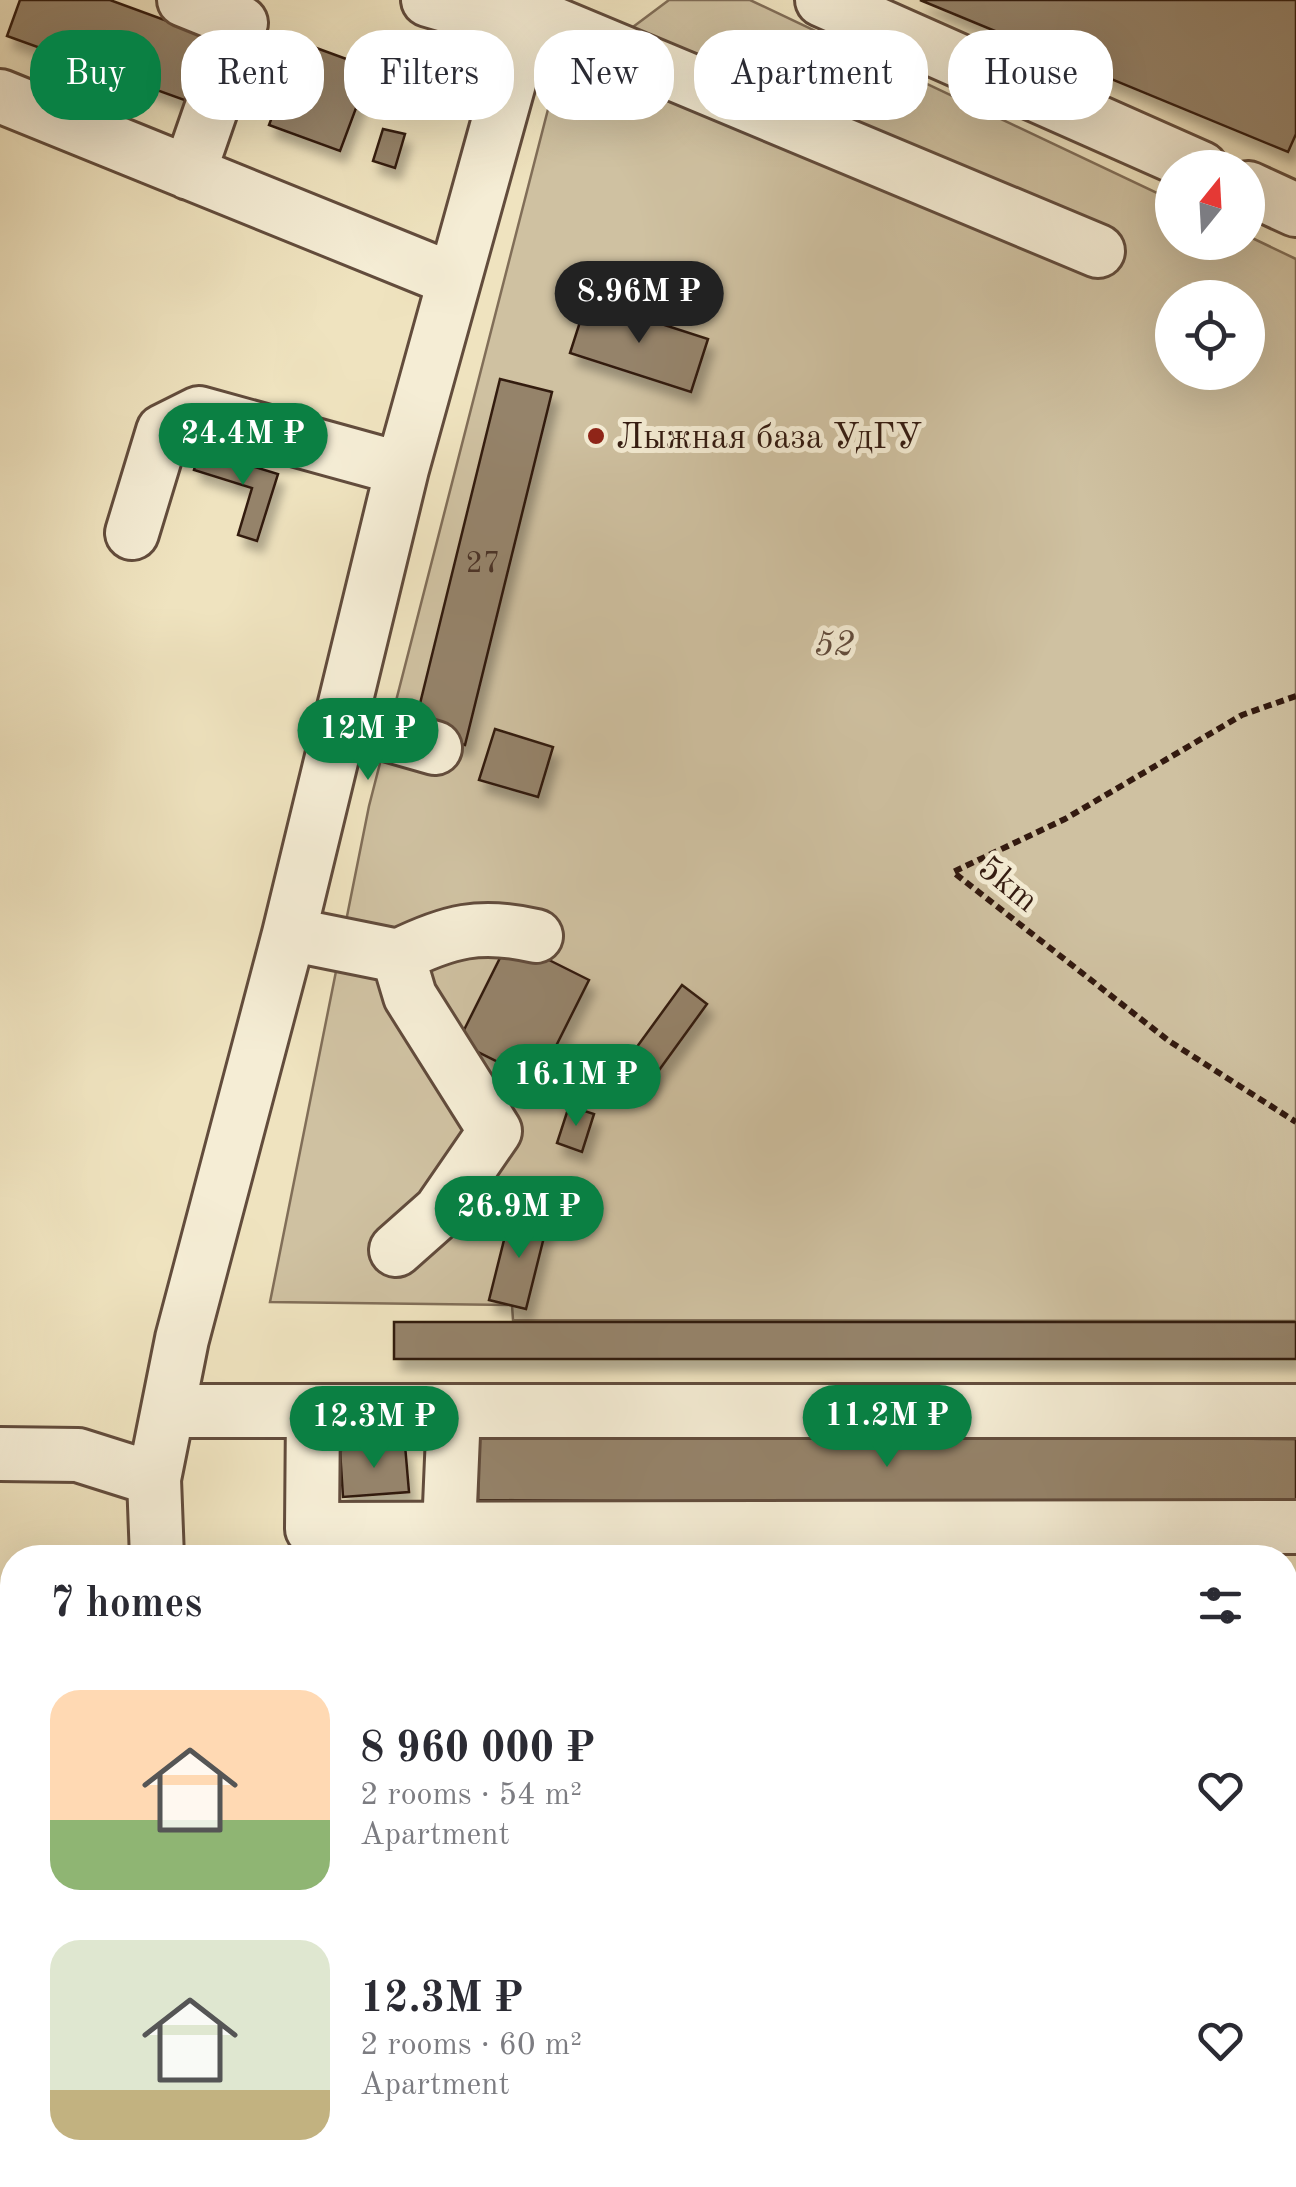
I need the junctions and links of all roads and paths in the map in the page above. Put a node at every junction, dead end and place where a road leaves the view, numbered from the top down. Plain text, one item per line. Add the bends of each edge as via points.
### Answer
1 (184, 0) edge
2 (428, 0) edge
3 (822, 0) edge
4 (528, 14) edge
5 (0, 96) edge
6 (1160, 150) edge
7 (190, 173) junction
8 (1265, 196) edge
9 (1296, 210) edge
10 (1098, 251) dead end
11 (454, 280) junction
12 (402, 468) junction
13 (132, 534) dead end
14 (1296, 696) edge
15 (340, 722) junction
16 (435, 748) dead end
17 (289, 934) junction
18 (536, 936) dead end
19 (398, 956) junction
20 (1296, 1122) edge
21 (396, 1250) dead end
22 (1296, 1411) edge
23 (168, 1412) junction
24 (313, 1412) junction
25 (454, 1412) junction
26 (0, 1454) edge
27 (154, 1479) junction
28 (1296, 1527) edge
29 (449, 1529) junction
30 (157, 1545) edge
31 (405, 2187) edge
32 (609, 2187) edge

1 - 7 street via 241,22
2 - 4 street
3 - 6 street
4 - 10 street
4 - 11 street
5 - 7 street
7 - 11 street
8 - 9 street
11 - 12 street
12 - 13 street via 199,413 164,430
12 - 15 street
14 - 20 path, 5km via 1242,715 1066,819 953,872 1168,1041
15 - 16 street
15 - 17 street
17 - 19 street
17 - 23 street
18 - 19 street via 500,928 445,933
19 - 21 street via 410,996 494,1130 440,1211
22 - 25 street
23 - 24 street
23 - 27 street
24 - 25 street
24 - 29 street via 312,1529
25 - 29 street
26 - 27 street via 78,1455
27 - 30 street
28 - 29 street
31 - 32 street

